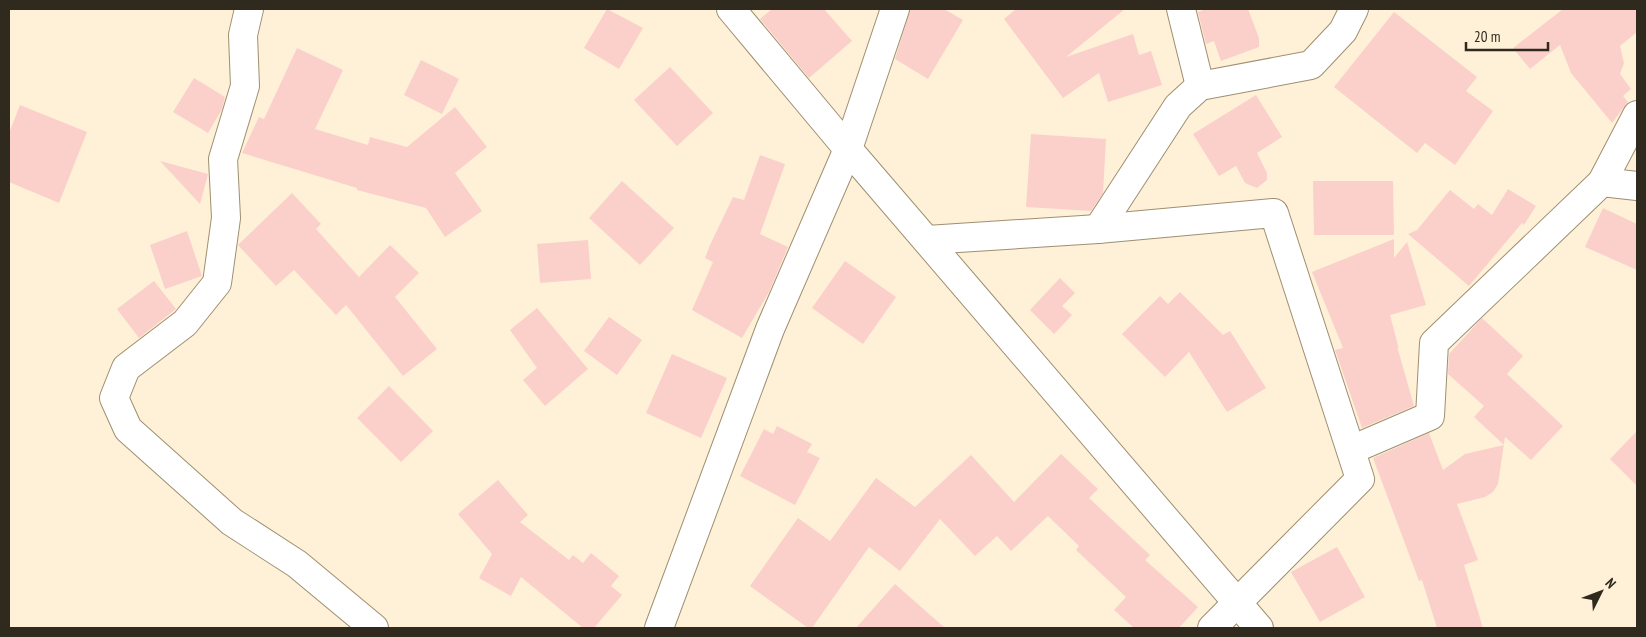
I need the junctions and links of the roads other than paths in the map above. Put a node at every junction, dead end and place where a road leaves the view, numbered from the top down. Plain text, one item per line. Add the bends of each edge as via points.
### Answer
1 (249, 9) edge
2 (731, 9) edge
3 (895, 9) edge
4 (1181, 9) edge
5 (1354, 9) edge
6 (1200, 86) junction
7 (1637, 115) edge
8 (848, 149) junction
9 (1602, 182) junction
10 (1637, 186) edge
11 (1098, 229) junction
12 (928, 240) junction
13 (1351, 450) junction
14 (1237, 602) junction
15 (374, 628) edge
16 (659, 628) edge
17 (1212, 628) edge
18 (1259, 628) edge

1 - 15 street via 243,35 245,86 223,159 226,218 217,283 185,323 126,368 114,398 128,429 232,522 297,564
2 - 8 street
3 - 8 street
4 - 6 street
5 - 6 street via 1343,31 1311,65
6 - 11 street via 1178,106
7 - 9 street
8 - 12 street
8 - 16 street via 770,330
9 - 10 street
9 - 13 street via 1434,343 1430,416
11 - 12 street
11 - 13 street via 1274,213
12 - 14 street
13 - 14 street via 1360,479
14 - 17 street
14 - 18 street

